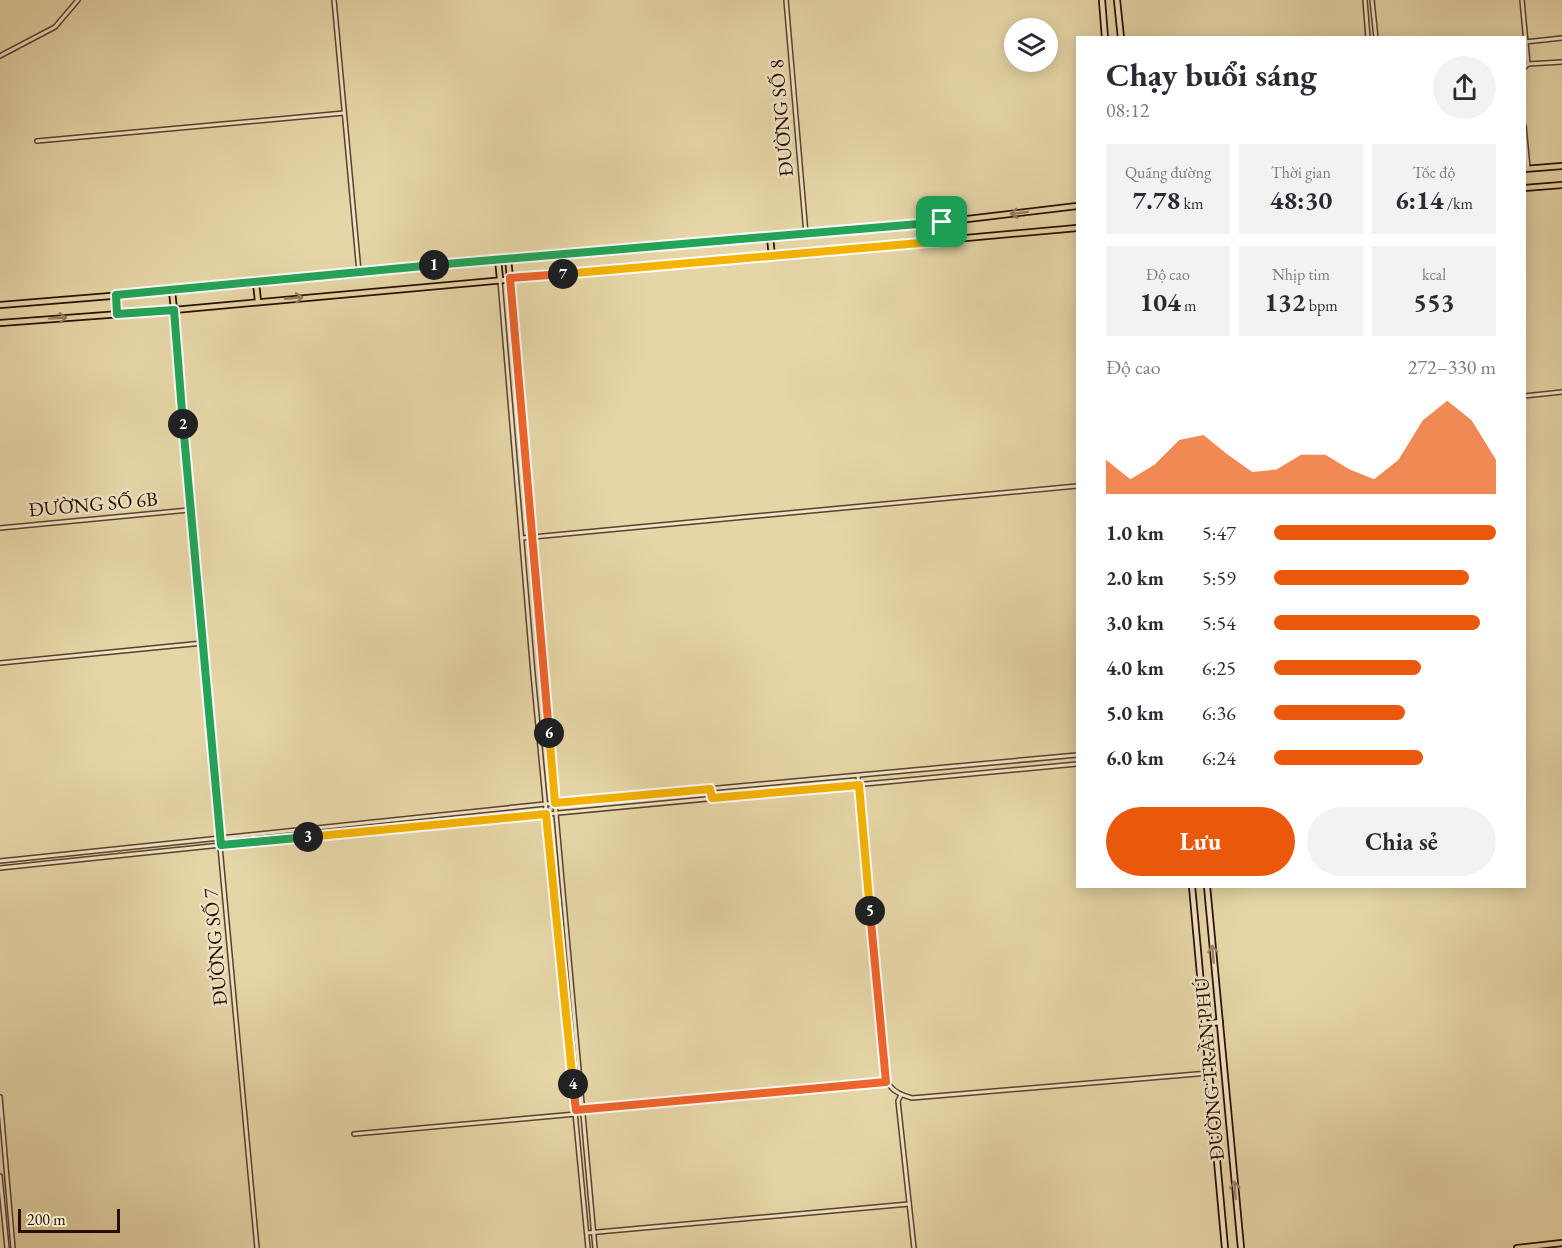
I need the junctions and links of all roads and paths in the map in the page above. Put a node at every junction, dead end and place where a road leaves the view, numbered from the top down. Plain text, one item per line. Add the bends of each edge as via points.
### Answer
1 (78, 0) edge
2 (334, 0) edge
3 (786, 0) edge
4 (1102, 0) edge
5 (1117, 0) edge
6 (1365, 0) edge
7 (1372, 0) edge
8 (1522, 0) edge
9 (1105, 36) edge
10 (1120, 36) edge
11 (1368, 36) edge
12 (1376, 36) edge
13 (1525, 36) edge
14 (1562, 38) edge
15 (1526, 42) edge
16 (1526, 49) edge
17 (0, 56) edge
18 (1562, 62) edge
19 (1528, 64) joint
20 (344, 113) junction
21 (37, 141) dead end
22 (1562, 165) edge
23 (1526, 169) edge
24 (1562, 185) edge
25 (1526, 188) edge
26 (1076, 206) edge
27 (942, 222) junction
28 (1076, 228) edge
29 (806, 234) junction
30 (770, 237) junction
31 (943, 241) junction
32 (772, 257) junction
33 (508, 259) junction
34 (498, 260) junction
35 (360, 272) junction
36 (510, 278) junction
37 (500, 279) junction
38 (256, 283) junction
39 (172, 291) junction
40 (116, 295) junction
41 (258, 301) junction
42 (0, 304) edge
43 (174, 310) junction
44 (117, 314) junction
45 (0, 323) edge
46 (1562, 392) edge
47 (1526, 396) edge
48 (512, 420) junction
49 (522, 420) junction
50 (1076, 486) edge
51 (189, 510) junction
52 (0, 528) edge
53 (531, 537) junction
54 (522, 538) junction
55 (203, 644) junction
56 (0, 663) edge
57 (544, 673) junction
58 (533, 674) junction
59 (1076, 755) edge
60 (1025, 760) junction
61 (1076, 764) edge
62 (1027, 769) junction
63 (858, 776) junction
64 (859, 785) junction
65 (710, 789) junction
66 (712, 798) junction
67 (555, 803) junction
68 (545, 804) junction
69 (556, 813) junction
70 (546, 814) junction
71 (221, 838) junction
72 (221, 845) junction
73 (0, 861) edge
74 (0, 868) edge
75 (1192, 888) edge
76 (1208, 888) edge
77 (1220, 1022) junction
78 (1204, 1024) junction
79 (1209, 1072) junction
80 (886, 1082) junction
81 (901, 1095) junction
82 (0, 1097) edge
83 (583, 1110) junction
84 (576, 1112) junction
85 (354, 1134) dead end
86 (0, 1176) edge
87 (909, 1204) junction
88 (587, 1233) junction
89 (594, 1233) junction
90 (1562, 1243) edge
91 (7, 1248) edge
92 (13, 1248) edge
93 (257, 1248) edge
94 (588, 1248) edge
95 (595, 1248) edge
96 (914, 1248) edge
97 (1225, 1248) edge
98 (1241, 1248) edge
99 (1517, 1248) edge

1 - 17 street via 55,27
2 - 20 street
3 - 29 street, ĐƯỜNG SỐ 8
4 - 9 main road
5 - 10 main road
6 - 11 street
7 - 12 street
8 - 13 street
14 - 15 street
16 - 19 street
18 - 19 street
20 - 21 street
20 - 35 street
22 - 23 main road
24 - 25 main road
26 -> 27 main road
27 - 29 main road
27 - 31 main road
28 - 31 main road
29 - 30 main road
30 - 32 main road
30 - 33 main road
31 - 32 main road
32 - 36 main road
33 - 34 main road
33 - 36 main road
34 - 35 main road
34 - 37 main road
35 - 38 main road
36 - 37 main road
36 - 49 street
41 -> 37 main road
37 - 48 street
38 - 39 main road
38 - 41 main road
39 - 40 main road
39 - 43 main road
40 - 42 main road
40 - 44 main road
41 - 43 main road
43 - 44 main road
43 - 51 street, ĐƯỜNG SỐ 7
45 -> 44 main road
46 - 47 street
48 - 49 street
48 - 54 street
49 - 53 street
50 - 53 street
51 - 52 street, ĐƯỜNG SỐ 6B
51 - 55 street, ĐƯỜNG SỐ 7
53 - 54 street
53 - 57 street
54 - 58 street
55 - 56 street
55 - 71 street, ĐƯỜNG SỐ 7
57 - 58 street
57 - 67 street
58 - 68 street
59 - 60 street
60 - 62 street
60 - 63 street
61 - 62 street
62 - 64 street
63 - 64 street
63 - 65 street
64 - 66 street
64 - 80 street
65 - 66 street
65 - 67 street
66 - 69 street
67 - 68 street
67 - 69 street
68 - 70 street
68 - 71 street
69 - 70 street
69 - 83 street
70 - 72 street
70 - 84 street
71 - 72 street, ĐƯỜNG SỐ 7
71 - 73 street
72 - 74 street
72 - 93 street, ĐƯỜNG SỐ 7
75 - 78 main road, ĐƯỜNG TRẦN PHÚ
77 -> 76 main road, ĐƯỜNG TRẦN PHÚ
77 - 78 main road
98 -> 77 main road, ĐƯỜNG TRẦN PHÚ
78 - 79 main road, ĐƯỜNG TRẦN PHÚ
79 - 81 street via 912,1098
79 - 97 main road, ĐƯỜNG TRẦN PHÚ
80 - 81 street
80 - 83 street
81 - 87 street via 898,1101
82 - 92 street
83 - 84 street
83 - 89 street
84 - 85 street
84 - 88 street
86 - 91 street
87 - 89 street
87 - 96 street
88 - 89 street
88 - 94 street
89 - 95 street
90 - 99 main road

